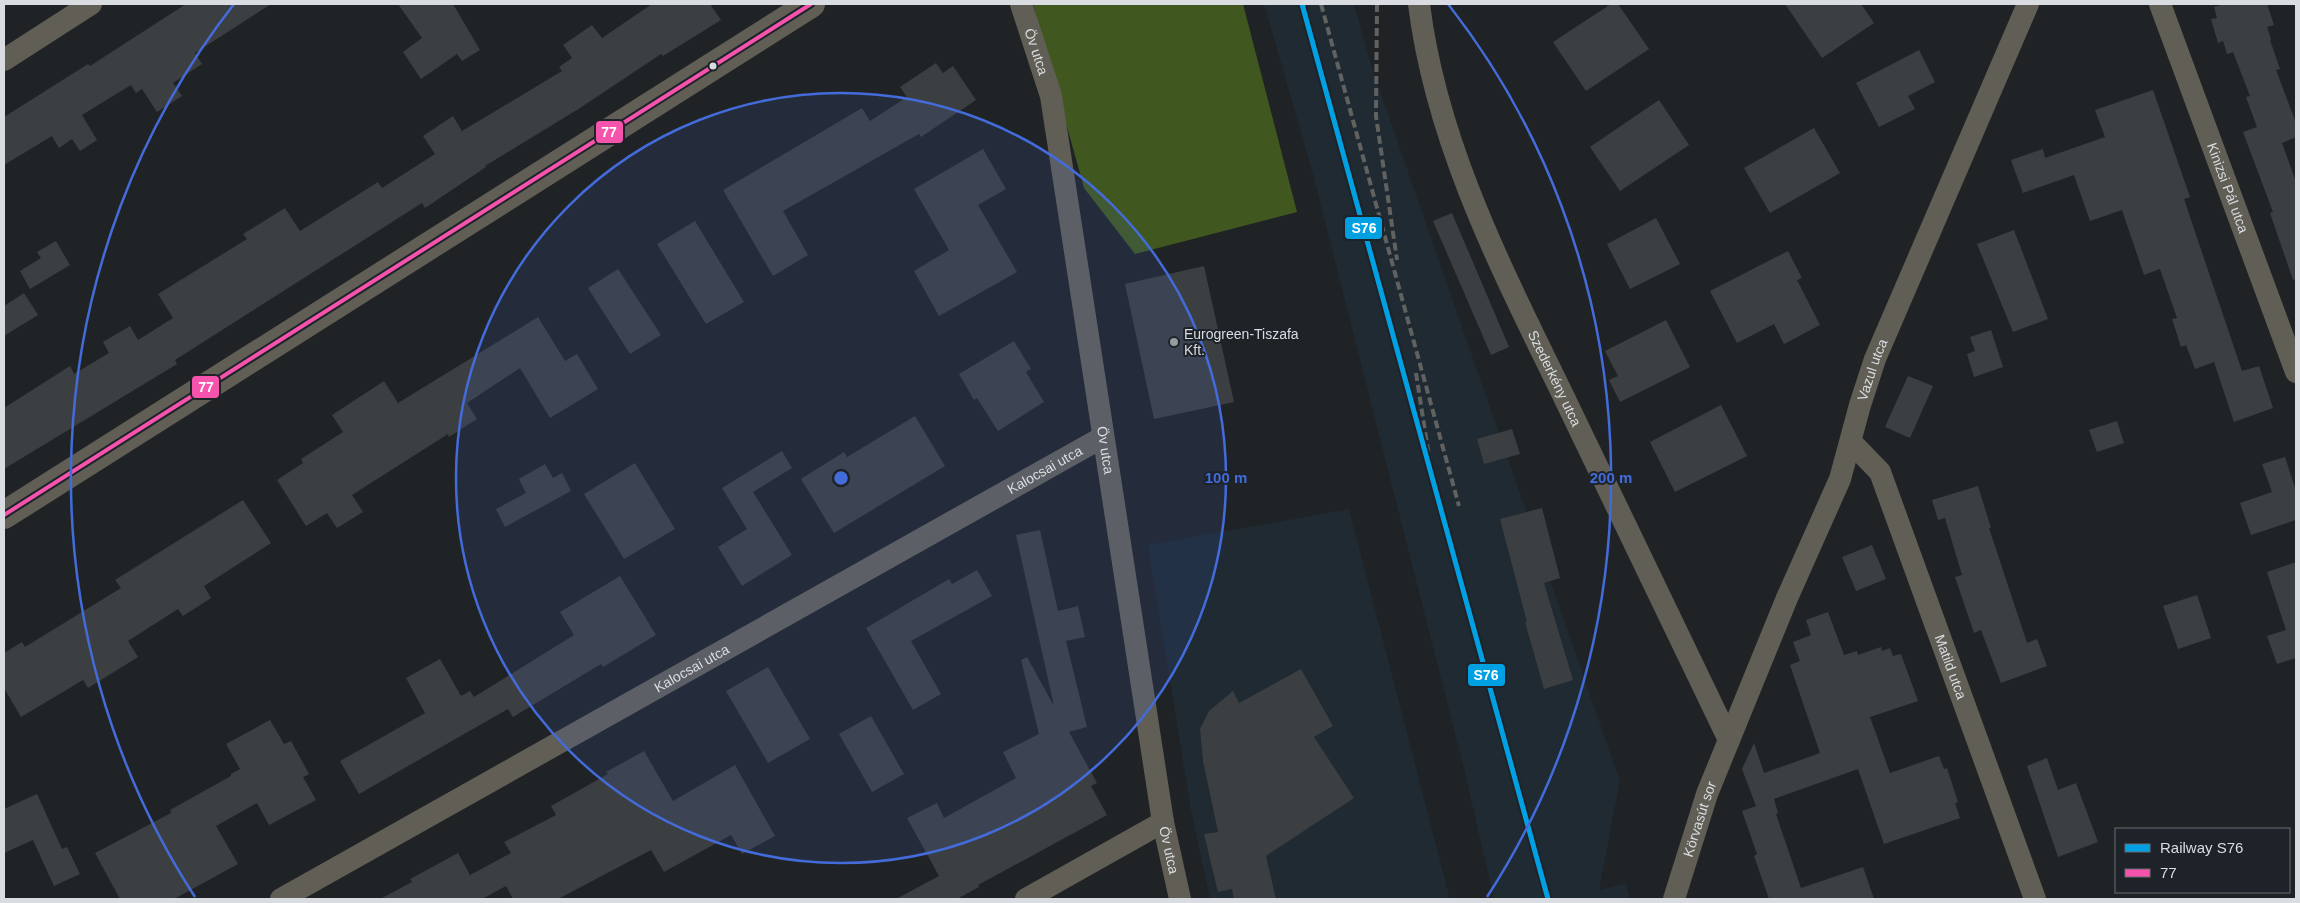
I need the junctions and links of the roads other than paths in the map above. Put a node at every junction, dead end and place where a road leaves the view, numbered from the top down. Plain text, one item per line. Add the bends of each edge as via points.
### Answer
1 (91, 4) edge
2 (811, 4) edge
3 (1021, 4) edge
4 (1419, 4) edge
5 (2028, 4) edge
6 (2160, 4) edge
7 (4, 60) edge
8 (2296, 372) edge
9 (1103, 437) junction
10 (1851, 442) junction
11 (4, 515) edge
12 (1729, 740) junction
13 (1163, 822) junction
14 (281, 899) edge
15 (1026, 899) edge
16 (1180, 899) edge
17 (1674, 899) edge
18 (2035, 899) edge

1 - 7 street
2 - 11 street
3 - 9 street, Öv utca via 1050,96
4 - 12 street, Szederkény utca via 1441,109 1491,246
5 - 10 street, Vazul utca via 1875,358
6 - 8 street, Kinizsi Pál utca
9 - 13 street, Öv utca
9 - 14 street, Kalocsai utca
10 - 12 street, Vazul utca via 1840,479
10 - 18 street, Matild utca via 1880,472
12 - 17 street, Körvasút sor via 1707,794
13 - 15 street
13 - 16 street, Öv utca

